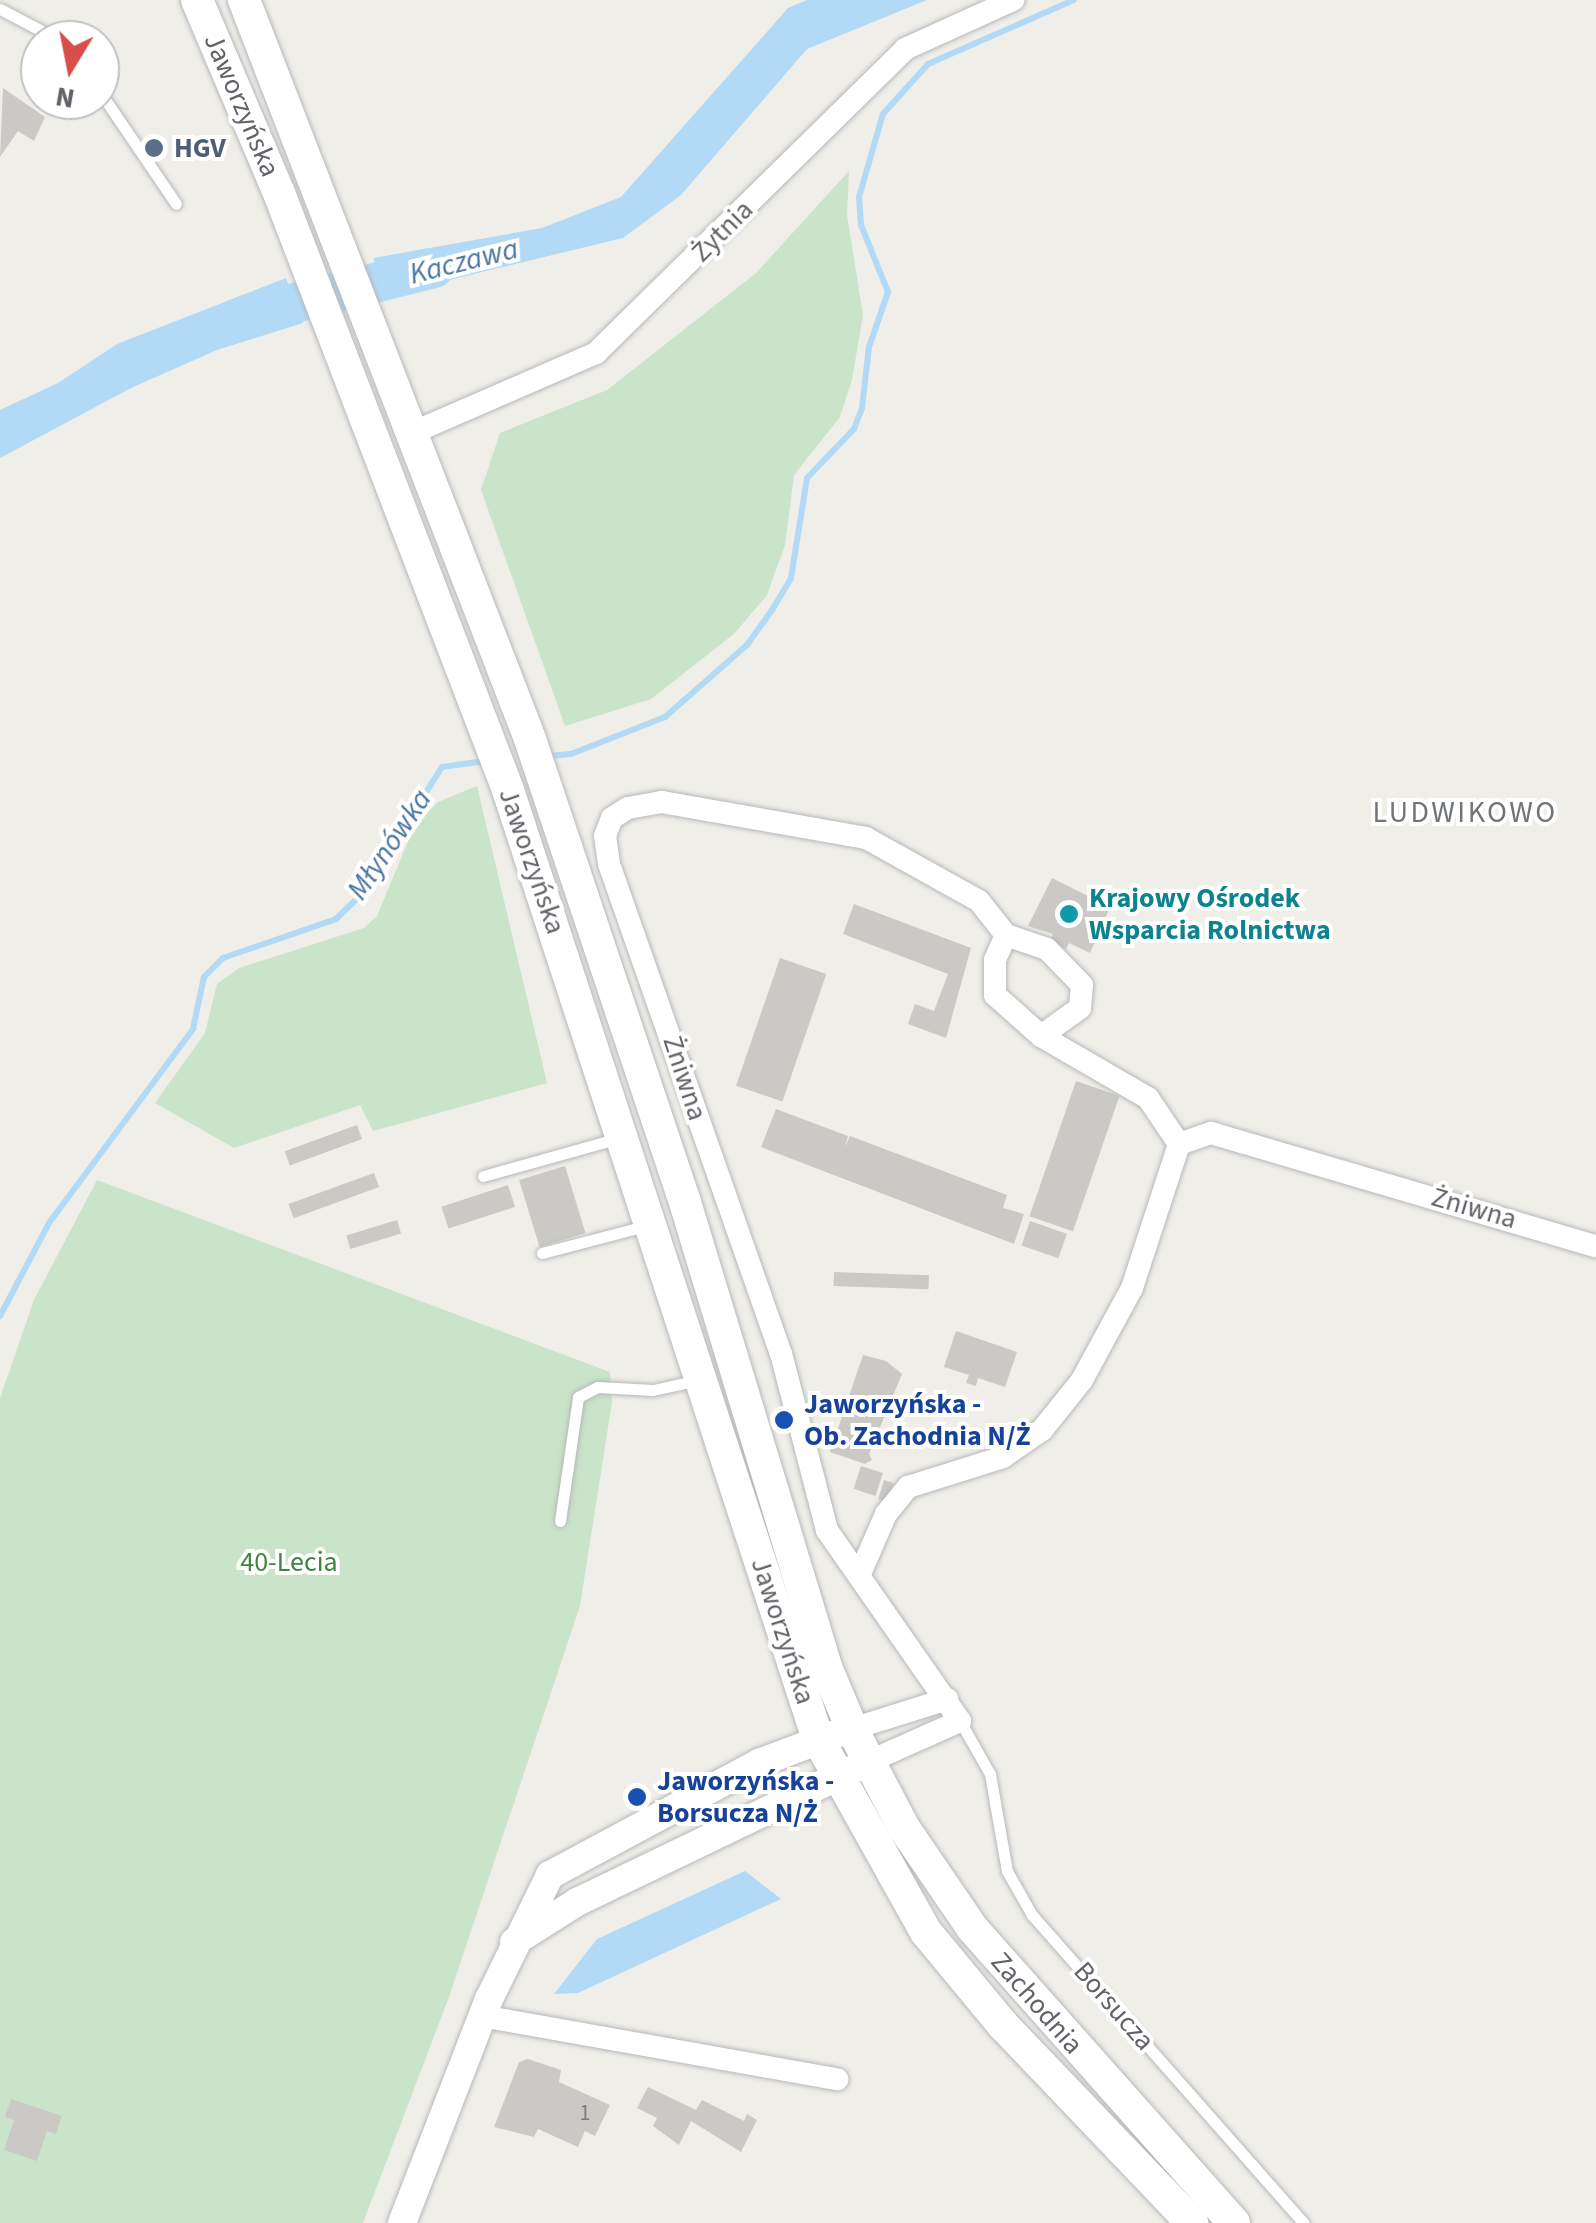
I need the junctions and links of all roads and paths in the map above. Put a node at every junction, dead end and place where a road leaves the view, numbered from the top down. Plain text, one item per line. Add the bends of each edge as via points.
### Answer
1 (198, 0) edge
2 (244, 0) edge
3 (1013, 0) edge
4 (119, 120) edge
5 (176, 204) dead end
6 (412, 433) junction
7 (1006, 935) junction
8 (1041, 1036) junction
9 (623, 1137) junction
10 (1179, 1144) junction
11 (482, 1176) dead end
12 (649, 1224) junction
13 (1596, 1246) edge
14 (542, 1253) dead end
15 (702, 1379) junction
16 (560, 1521) dead end
17 (859, 1576) junction
18 (947, 1699) junction
19 (960, 1721) junction
20 (852, 1728) junction
21 (818, 1739) junction
22 (868, 1762) junction
23 (838, 1776) junction
24 (514, 1942) junction
25 (482, 2016) junction
26 (837, 2079) dead end
27 (402, 2223) edge
28 (1192, 2223) edge
29 (1234, 2223) edge
30 (1304, 2223) edge

1 - 9 main road, Jaworzyńska via 508,790
2 - 6 main road, Jaworzyńska
3 - 6 street, Żytnia via 905,50 596,353
4 - 5 lane
6 - 20 main road, Jaworzyńska via 543,776 684,1199 826,1667
7 - 8 street via 995,960 995,994
7 - 8 street, Żniwna via 1047,949 1082,986 1080,1008
7 - 17 street, Żniwna via 979,901 866,838 662,802 628,808 612,818 604,836 781,1354 812,1494 826,1530
8 - 10 street via 1148,1098
9 - 11 lane
9 - 12 main road, Jaworzyńska
10 - 13 street, Żniwna via 1211,1133
10 - 17 street via 1132,1288 1082,1380 1042,1430 1004,1457 908,1487 886,1514
12 - 14 lane
12 - 15 main road, Jaworzyńska
15 - 16 lane via 653,1390 598,1387 578,1397
15 - 21 main road, Jaworzyńska
17 - 18 street, Żniwna
18 - 19 street, Żniwna
18 - 20 street
19 - 22 street
19 - 30 lane, Borsucza via 983,1759 1007,1871 1032,1915
20 - 21 street, Jaworzyńska
20 - 22 main road, Jaworzyńska
21 - 23 main road, Jaworzyńska
21 - 24 street, Jaworzyńska via 570,1860 537,1891
22 - 23 street
22 - 29 main road, Zachodnia via 973,1929
23 - 24 street via 577,1902
23 - 28 main road, Zachodnia via 897,1887 962,1979
24 - 25 street, Jaworzyńska
25 - 26 street
25 - 27 street, Jaworzyńska

